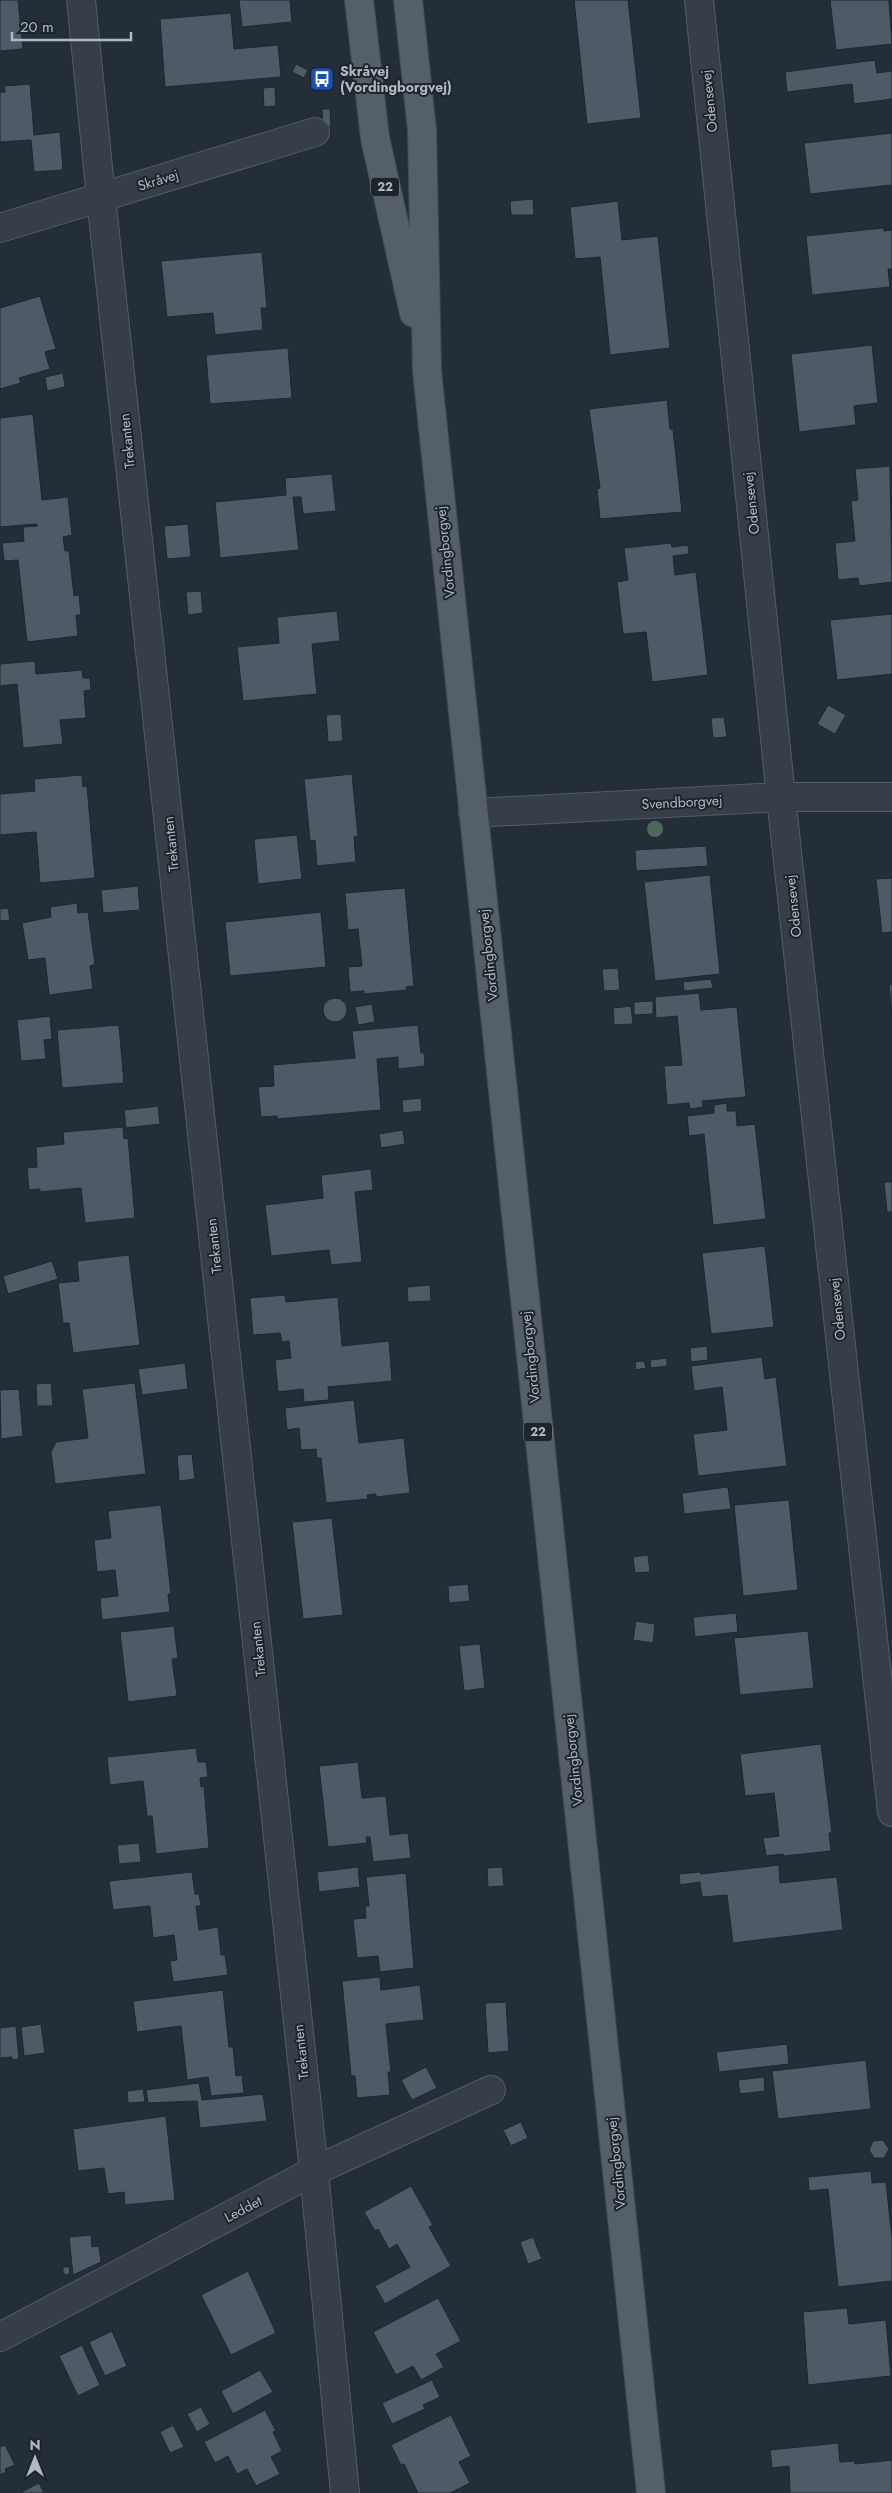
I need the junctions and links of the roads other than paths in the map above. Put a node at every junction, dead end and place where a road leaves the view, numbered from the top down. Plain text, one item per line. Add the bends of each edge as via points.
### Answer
1 (82, 0) edge
2 (359, 0) edge
3 (408, 0) edge
4 (699, 0) edge
5 (315, 132) dead end
6 (101, 198) junction
7 (0, 228) edge
8 (427, 371) junction
9 (781, 797) junction
10 (892, 797) edge
11 (473, 814) junction
12 (892, 1812) edge
13 (491, 2090) dead end
14 (314, 2171) junction
15 (0, 2337) edge
16 (345, 2493) edge
17 (651, 2493) edge

1 - 6 street, Trekanten
2 - 8 main road, Vordingborgvej / 22 via 375,138
3 - 8 main road, Vordingborgvej / 22 via 422,130
4 - 9 street, Odensevej
5 - 6 street, Skråvej
6 - 7 street, Skråvej
6 - 14 street, Trekanten
8 - 11 main road, Vordingborgvej / 22
9 - 10 street, Svendborgvej
9 - 11 street, Svendborgvej
9 - 12 street, Odensevej
11 - 17 main road, Vordingborgvej / 22
13 - 14 street, Leddet
14 - 15 street, Leddet
14 - 16 street, Trekanten

